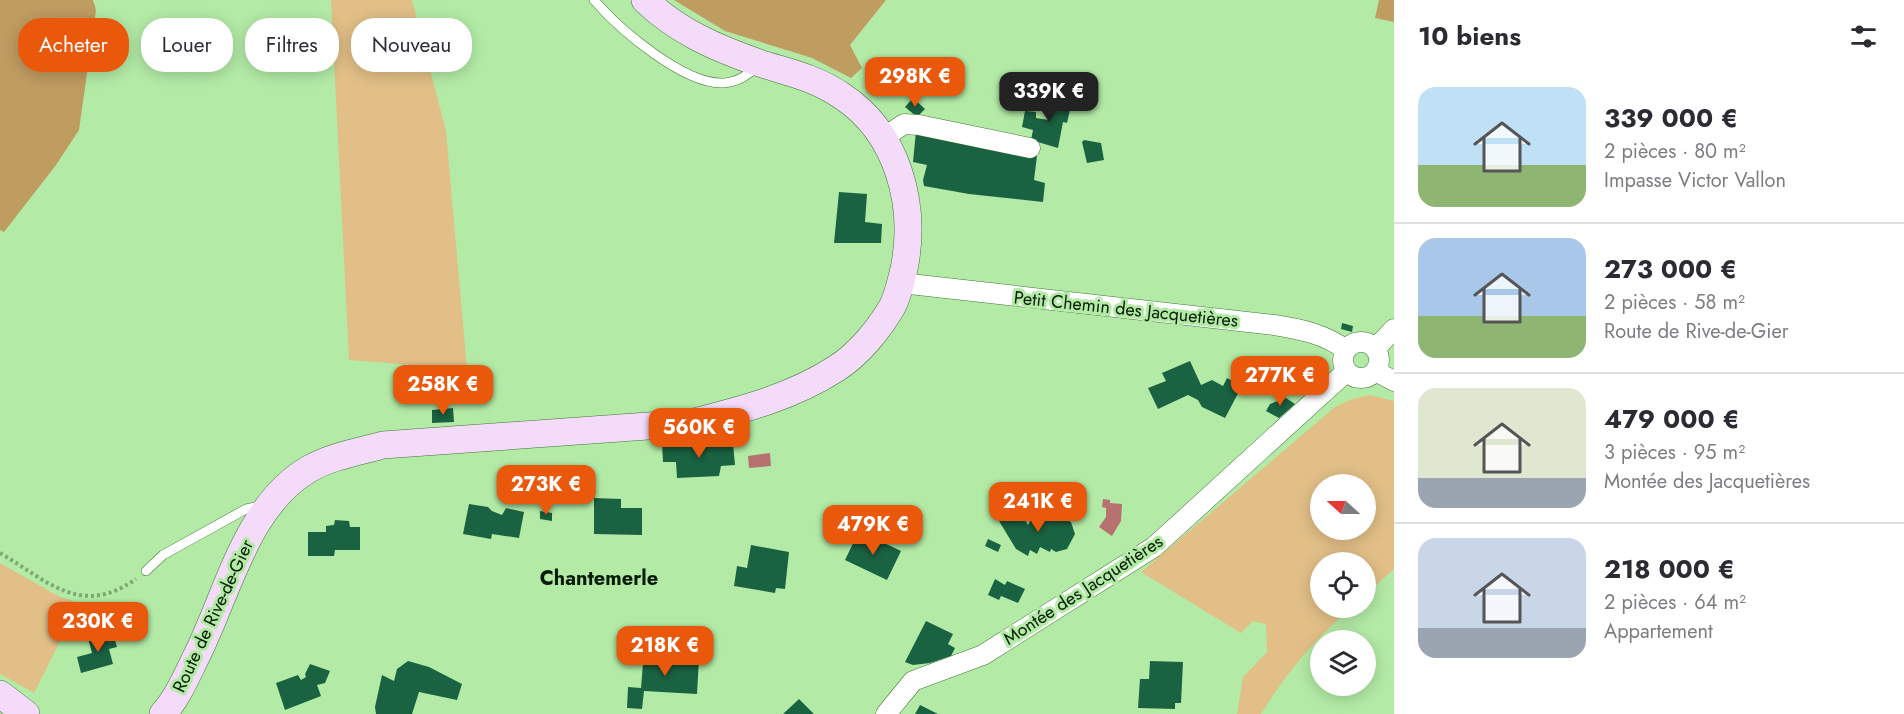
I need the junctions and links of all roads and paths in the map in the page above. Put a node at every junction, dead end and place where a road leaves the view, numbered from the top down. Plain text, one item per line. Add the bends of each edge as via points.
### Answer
1 (594, 0) edge
2 (645, 0) edge
3 (761, 63) junction
4 (883, 138) junction
5 (1030, 148) dead end
6 (901, 283) junction
7 (1394, 329) edge
8 (1375, 349) junction
9 (1346, 350) junction
10 (1347, 371) junction
11 (1375, 371) junction
12 (1394, 381) edge
13 (272, 504) junction
14 (0, 553) edge
15 (146, 571) joint
16 (0, 694) edge
17 (26, 714) edge
18 (163, 714) edge
19 (886, 714) edge

1 - 3 lane via 635,42 702,80 724,83 742,78
2 - 3 main road, Route de Rive-de-Gier via 661,16 690,34
3 - 4 main road, Route de Rive-de-Gier via 810,77 843,96 865,114
4 - 5 street via 904,124 912,124
4 - 6 main road, Route de Rive-de-Gier via 901,172 908,214
6 - 9 street, Petit Chemin des Jacquetières via 1274,325 1314,333
6 - 13 main road, Route de Rive-de-Gier via 892,306 865,343 838,367 791,393 690,423 383,446 338,456 309,470 286,487
7 - 8 street
8 - 9 street via 1360,342
8 - 11 street via 1379,360
9 - 10 street
10 - 11 street via 1358,377
10 - 19 street, Montée des Jacquetières via 1154,547 983,655 913,681
11 - 12 street
13 - 15 lane via 246,508 163,555
13 - 18 main road, Route de Rive-de-Gier via 244,544 201,646
14 - 15 path via 54,587 86,597 121,590
16 - 17 main road

